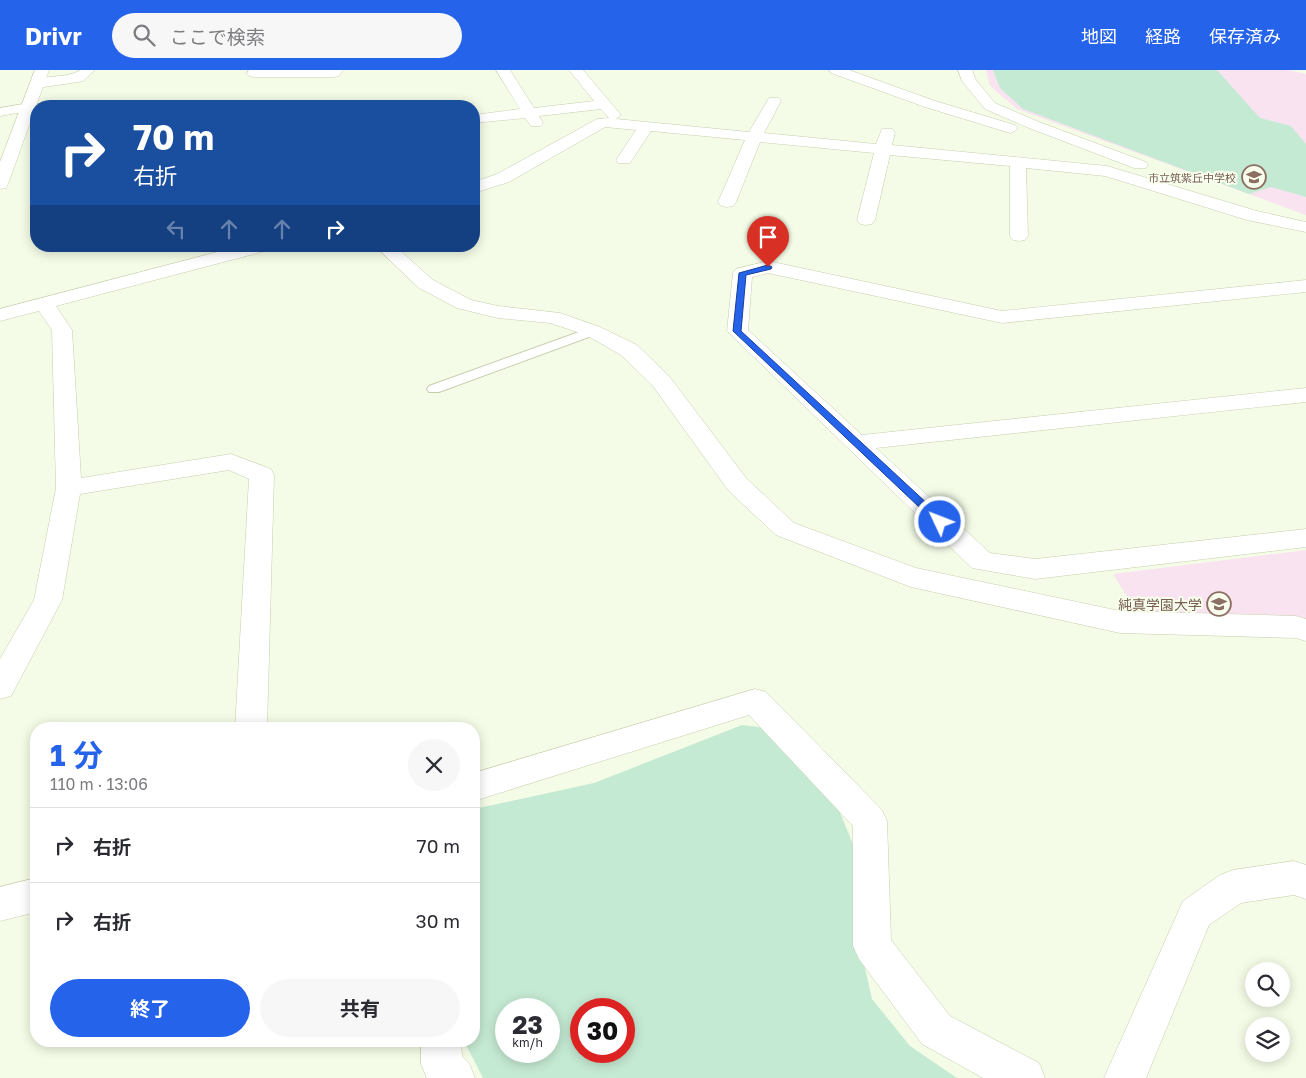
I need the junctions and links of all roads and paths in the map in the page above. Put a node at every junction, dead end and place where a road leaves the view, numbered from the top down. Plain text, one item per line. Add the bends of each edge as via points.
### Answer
1 (88, 70) edge
2 (257, 70) edge
3 (336, 70) edge
4 (503, 70) edge
5 (576, 70) edge
6 (836, 70) edge
7 (965, 70) edge
8 (40, 77) edge
9 (32, 100) edge
10 (774, 101) dead end
11 (604, 104) junction
12 (29, 107) joint
13 (0, 112) edge
14 (532, 118) junction
15 (480, 119) edge
16 (602, 122) junction
17 (29, 125) edge
18 (646, 127) junction
19 (887, 132) dead end
20 (754, 137) junction
21 (1069, 138) junction
22 (884, 150) junction
23 (624, 160) dead end
24 (1018, 163) junction
25 (0, 184) edge
26 (480, 186) edge
27 (727, 202) dead end
28 (866, 220) dead end
29 (1305, 227) edge
30 (1019, 236) dead end
31 (239, 252) edge
32 (391, 252) edge
33 (1306, 286) edge
34 (44, 304) junction
35 (0, 315) edge
36 (593, 331) junction
37 (434, 389) dead end
38 (1306, 395) edge
39 (858, 443) junction
40 (69, 488) junction
41 (1306, 538) edge
42 (1005, 565) junction
43 (1001, 597) junction
44 (1306, 630) edge
45 (0, 687) edge
46 (251, 722) edge
47 (480, 785) edge
48 (1306, 882) edge
49 (30, 896) edge
50 (0, 904) edge
51 (441, 1047) edge
52 (454, 1078) edge
53 (1024, 1078) edge
54 (1125, 1078) edge

1 - 8 street via 78,78
2 - 3 street via 254,73 334,74
4 - 14 street
5 - 11 street
6 - 21 street via 992,123
7 - 21 street via 969,81 990,106
8 - 9 street
10 - 20 street
11 - 14 street
11 - 16 street via 614,116
12 - 13 street
12 - 17 street
14 - 15 street
16 - 18 street
16 - 26 street via 503,178
17 - 25 street
18 - 20 street
18 - 23 street
19 - 22 street
20 - 22 street
20 - 27 street
21 - 29 street
22 - 24 street
22 - 28 street
24 - 29 street via 1108,171 1253,216
24 - 30 street
31 - 34 street
32 - 36 street via 426,284 464,304 498,312 553,317
33 - 39 street via 1002,316 768,267 743,273 737,331
34 - 35 street
34 - 40 street via 62,330
36 - 37 lane
36 - 43 street via 629,350 661,381 737,484 785,529 911,577
38 - 39 street
39 - 42 street via 982,561
40 - 45 street via 48,600
40 - 46 street via 231,462 262,475
41 - 42 street via 1035,569
42 - 43 street
43 - 44 street via 1120,622 1296,627
47 - 53 street via 755,701 870,821 872,946 936,1030
48 - 54 street via 1294,878 1233,887 1196,913
49 - 50 street
51 - 52 street via 442,1064

